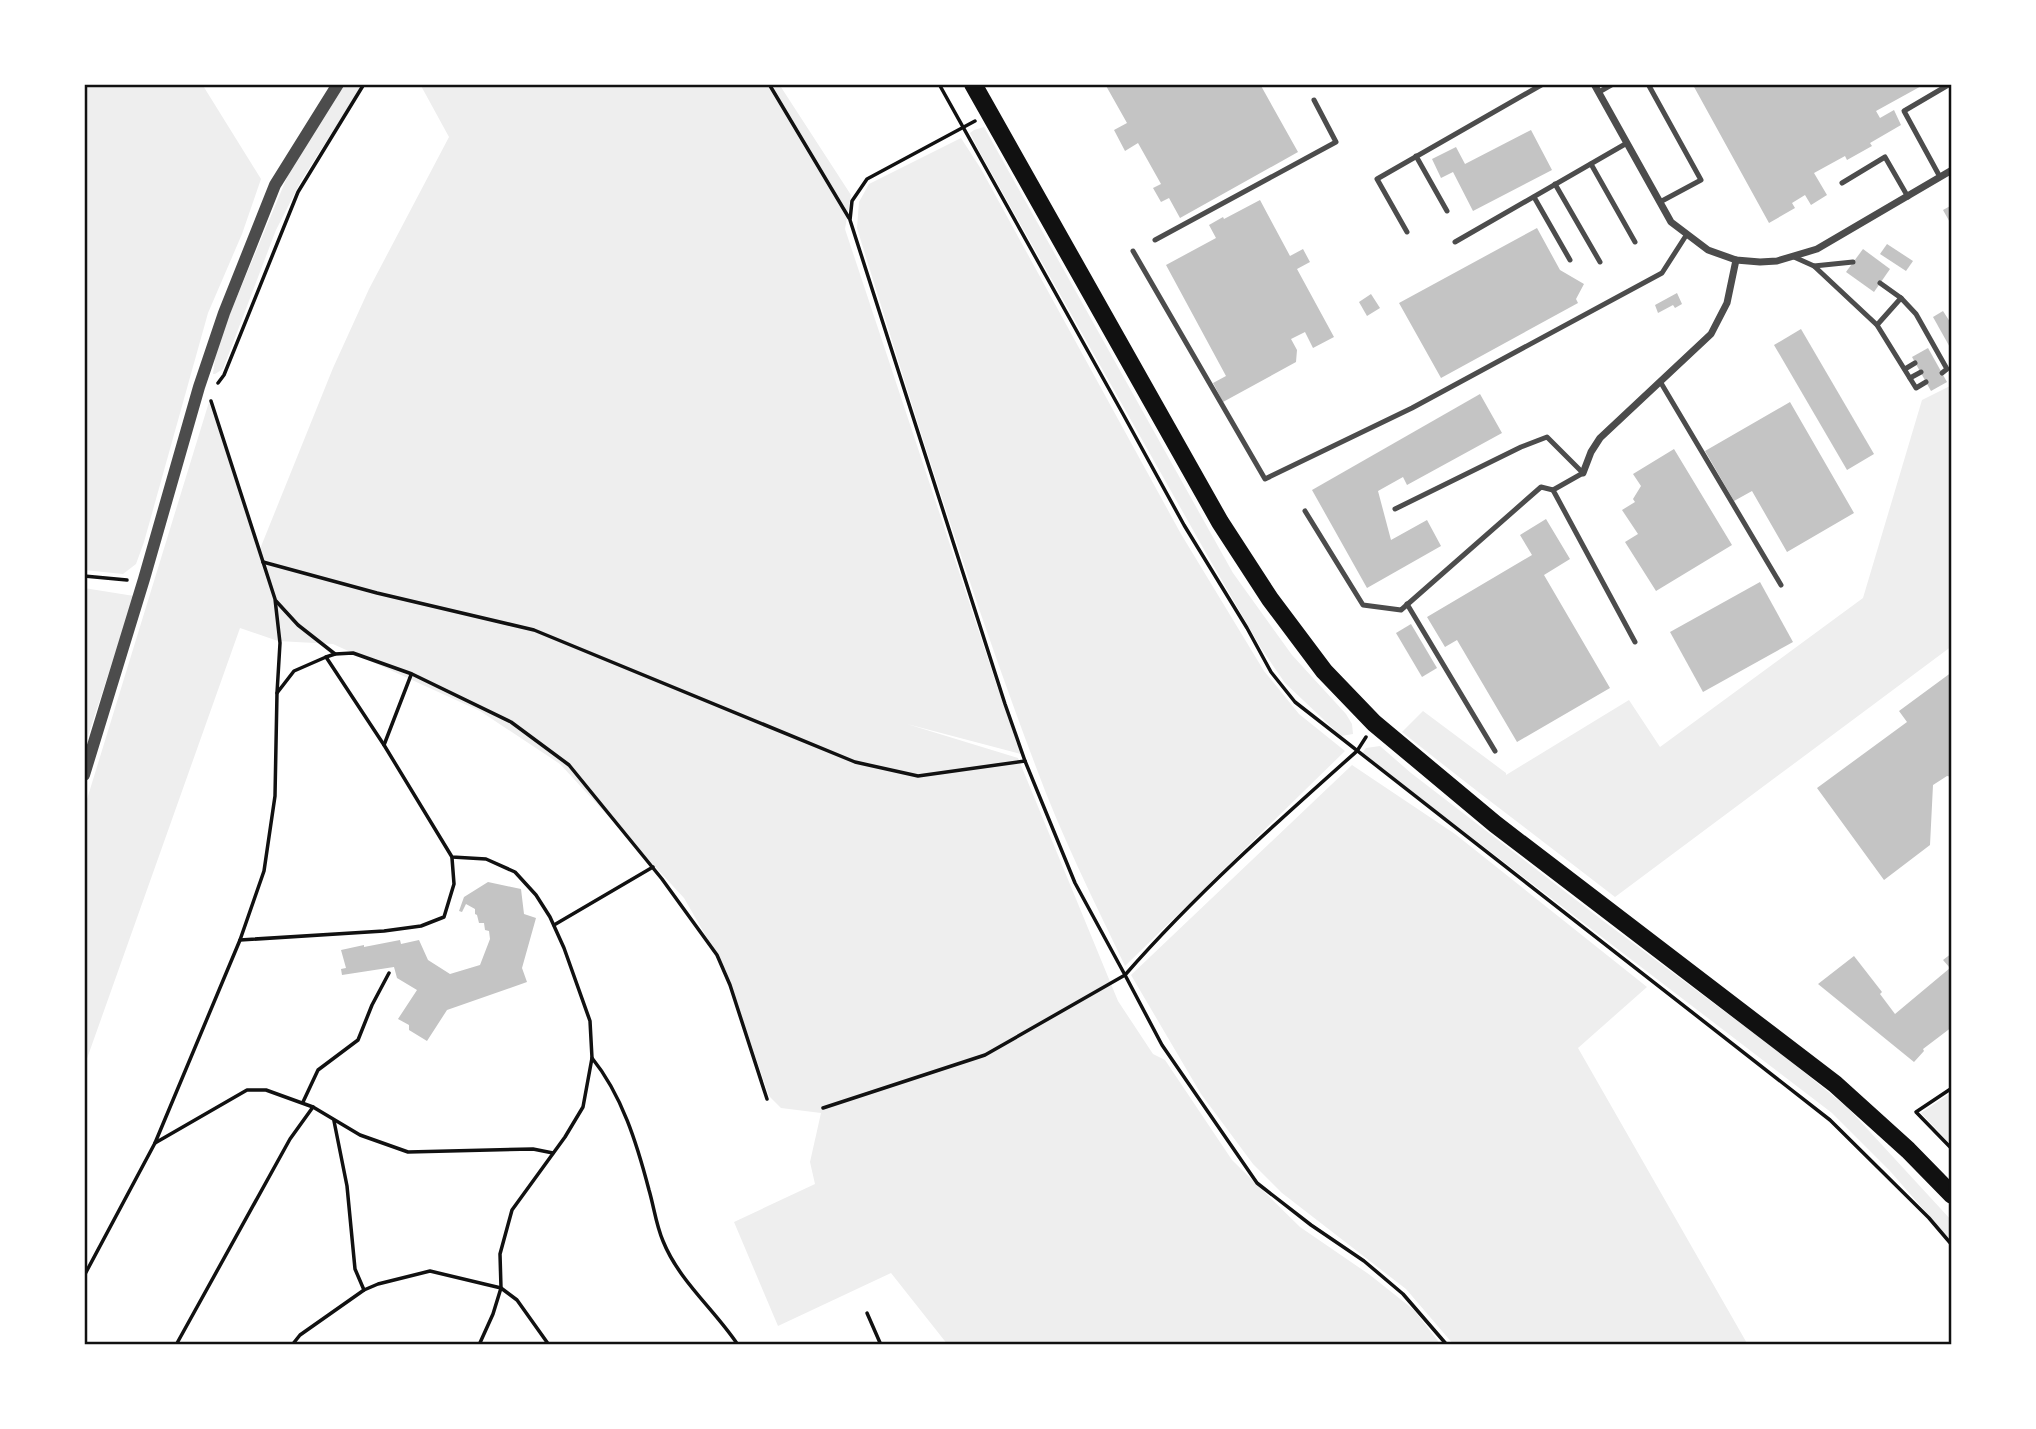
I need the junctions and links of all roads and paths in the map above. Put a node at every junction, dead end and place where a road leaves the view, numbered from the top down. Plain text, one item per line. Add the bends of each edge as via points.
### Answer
1 (338, 84) edge
2 (364, 84) edge
3 (769, 84) edge
4 (939, 84) edge
5 (973, 84) edge
6 (1544, 84) edge
7 (1594, 84) edge
8 (1613, 84) edge
9 (1648, 84) edge
10 (1950, 84) edge
11 (1599, 92) junction
12 (1314, 100) dead end
13 (963, 128) junction
14 (1628, 143) junction
15 (1416, 156) junction
16 (1591, 164) junction
17 (1952, 170) edge
18 (1940, 177) junction
19 (1842, 183) dead end
20 (1555, 184) junction
21 (1534, 197) junction
22 (1908, 197) junction
23 (1660, 202) junction
24 (1447, 211) dead end
25 (850, 220) junction
26 (1407, 232) dead end
27 (1686, 234) junction
28 (1154, 240) dead end
29 (1455, 242) dead end
30 (1635, 242) dead end
31 (1133, 251) dead end
32 (1794, 257) junction
33 (1570, 260) dead end
34 (1736, 260) junction
35 (1600, 262) dead end
36 (1853, 262) dead end
37 (1814, 266) junction
38 (1880, 283) dead end
39 (1901, 298) junction
40 (1878, 325) junction
41 (1915, 363) dead end
42 (1905, 369) junction
43 (1921, 372) dead end
44 (1942, 373) dead end
45 (1910, 378) junction
46 (1926, 382) dead end
47 (1661, 383) junction
48 (216, 385) dead end
49 (209, 394) dead end
50 (1583, 472) junction
51 (1553, 490) junction
52 (1395, 509) dead end
53 (1305, 511) dead end
54 (262, 562) junction
55 (84, 576) edge
56 (144, 579) junction
57 (1780, 585) dead end
58 (275, 599) junction
59 (1407, 604) junction
60 (1635, 642) dead end
61 (335, 654) junction
62 (326, 657) junction
63 (412, 674) junction
64 (277, 693) junction
65 (384, 745) junction
66 (1357, 751) junction
67 (1495, 751) dead end
68 (1026, 761) junction
69 (84, 775) edge
70 (452, 857) junction
71 (653, 867) junction
72 (554, 925) junction
73 (240, 940) junction
74 (389, 974) dead end
75 (1125, 975) junction
76 (592, 1058) junction
77 (1952, 1088) edge
78 (767, 1099) dead end
79 (303, 1102) junction
80 (313, 1107) junction
81 (823, 1108) dead end
82 (334, 1119) junction
83 (155, 1143) junction
84 (1952, 1149) edge
85 (553, 1153) junction
86 (1952, 1195) edge
87 (1952, 1245) edge
88 (84, 1276) edge
89 (501, 1287) junction
90 (364, 1290) junction
91 (867, 1313) dead end
92 (176, 1345) edge
93 (292, 1345) edge
94 (479, 1345) edge
95 (549, 1345) edge
96 (738, 1345) edge
97 (881, 1345) edge
98 (1447, 1345) edge

1 - 56 street via 275,185 224,313 198,387
2 - 48 path via 298,192
3 - 25 path
4 - 13 path
5 - 86 main road via 1220,522 1324,671 1374,723 1495,824 1835,1084
6 - 15 lane
7 - 11 street
8 - 11 lane
9 - 23 lane via 1701,180
10 - 18 lane via 1904,111
11 - 14 street
12 - 28 lane via 1336,142
13 - 25 path via 867,179 852,201
13 - 66 path via 1270,672 1295,702
14 - 16 lane
14 - 23 street
15 - 24 lane
15 - 26 lane via 1377,178
16 - 20 lane
16 - 30 lane
17 - 18 street
18 - 22 street
19 - 22 lane via 1885,157
20 - 21 lane
20 - 35 lane
21 - 29 lane
21 - 33 lane
22 - 32 street via 1817,249
23 - 27 street via 1671,222
25 - 68 path
27 - 31 lane via 1662,272 1412,408 1265,479
27 - 34 street via 1708,250
32 - 34 street
32 - 37 lane
34 - 47 street via 1727,303 1711,334
36 - 37 lane
37 - 40 lane
38 - 39 lane
39 - 40 lane
39 - 44 lane via 1916,314 1939,362 1947,369
40 - 42 lane
41 - 42 lane
42 - 45 lane
43 - 45 lane
45 - 46 lane via 1916,388
47 - 50 street via 1600,439
47 - 57 lane
49 - 54 path
50 - 51 lane
50 - 52 lane via 1547,437
51 - 59 lane via 1541,487
51 - 60 lane
53 - 59 lane via 1363,605 1401,610
54 - 58 path
54 - 68 path via 534,630 855,762 918,776
55 - 56 path
56 - 69 street
58 - 61 path via 298,625
58 - 64 path via 280,643
59 - 67 lane
61 - 62 path
61 - 63 path via 353,653
62 - 64 path via 294,671
62 - 65 path
63 - 65 path
63 - 71 path via 511,722 569,765
64 - 73 path via 275,796 264,870
65 - 70 path
66 - 75 path via 1253,844
66 - 87 path via 1830,1120
68 - 75 path via 1075,883
70 - 72 path via 486,859 514,872 536,895
70 - 73 path via 454,884 444,917 421,926 384,931
71 - 72 path
71 - 78 path via 717,955
72 - 76 path via 590,1021
73 - 83 path
74 - 79 path via 358,1040 318,1070
75 - 81 path via 985,1055
75 - 98 path via 1163,1045 1256,1183 1403,1294
76 - 85 path via 583,1107
76 - 96 path via 608,1077 636,1144 663,1242
77 - 84 path via 1916,1112
79 - 80 path
79 - 83 path via 266,1090 247,1090
80 - 82 path
80 - 92 path via 290,1139
82 - 85 path via 360,1135 408,1152 533,1149
82 - 90 path via 347,1186 355,1269
83 - 88 path
85 - 89 path via 512,1209 500,1254
89 - 90 path via 430,1271
89 - 94 path
89 - 95 path via 517,1300
90 - 93 path
91 - 97 path

